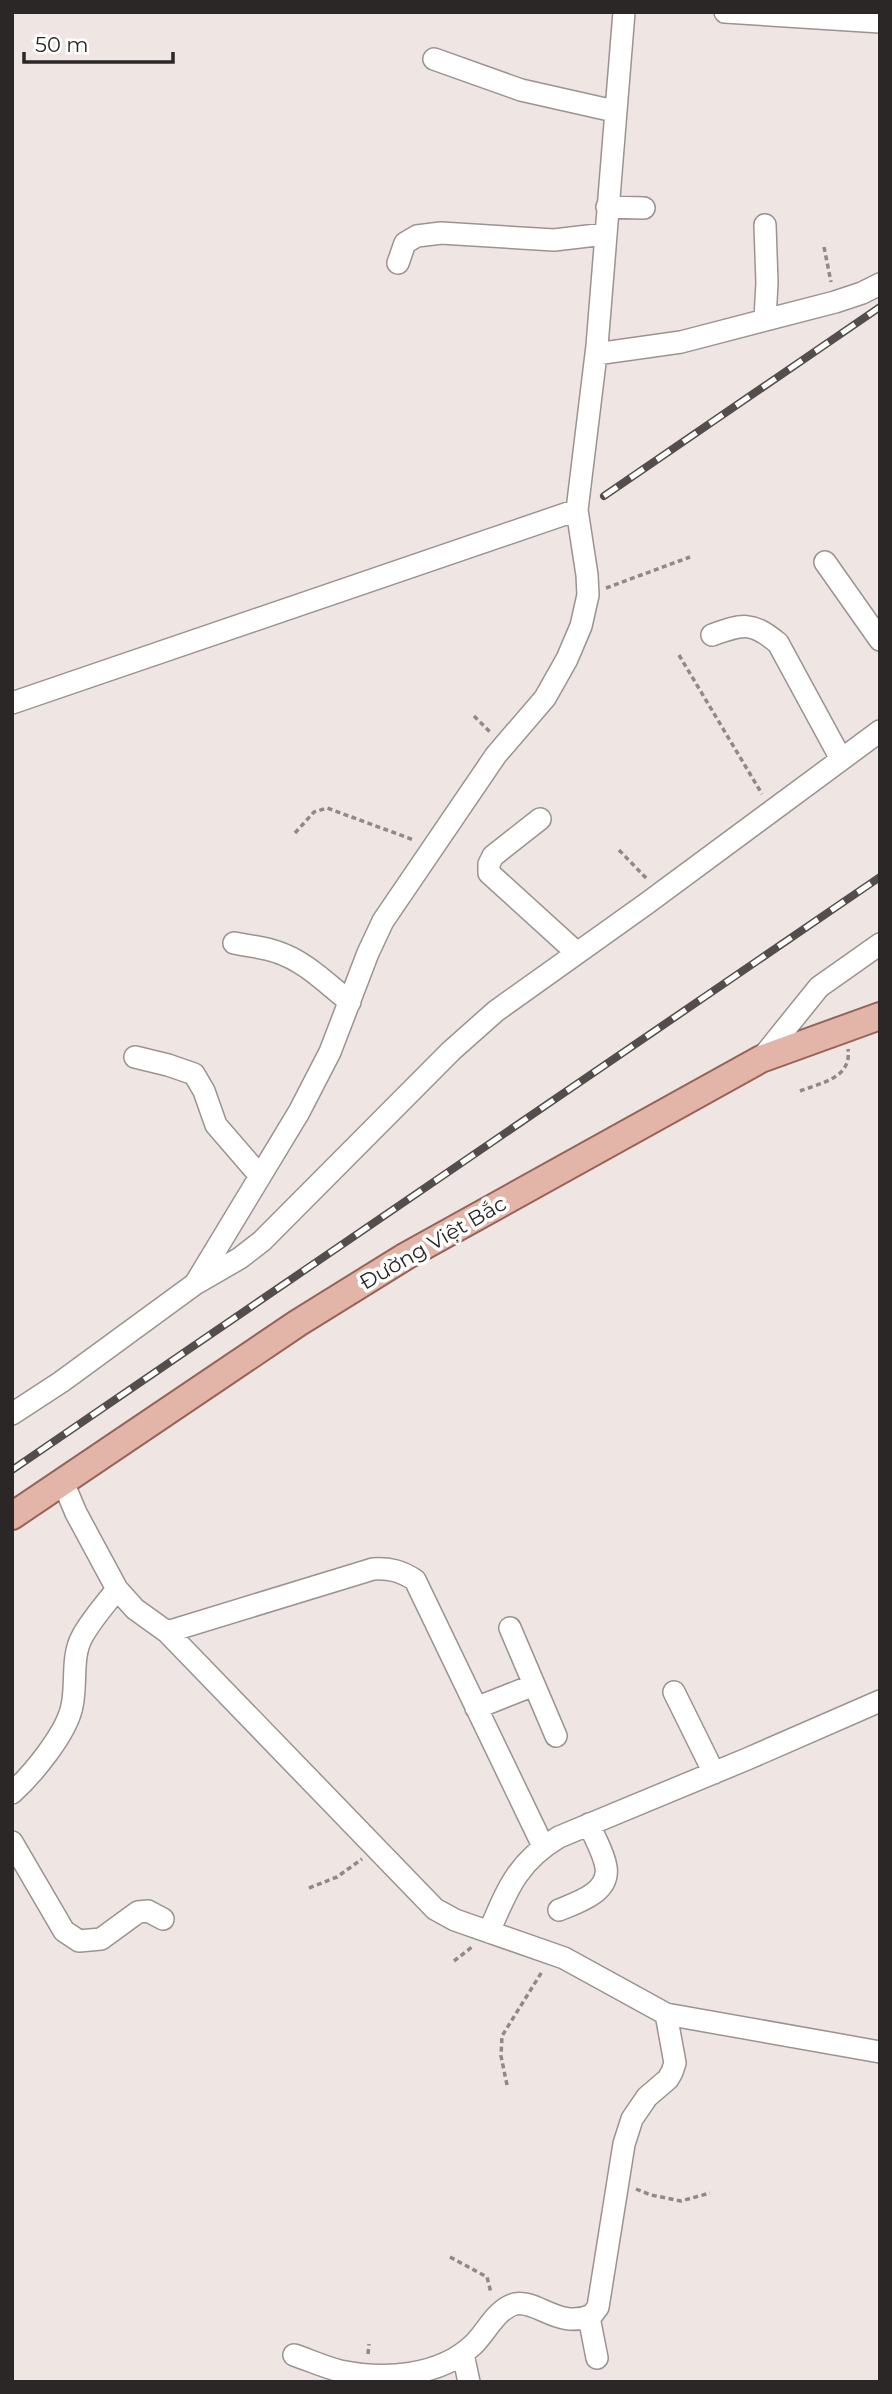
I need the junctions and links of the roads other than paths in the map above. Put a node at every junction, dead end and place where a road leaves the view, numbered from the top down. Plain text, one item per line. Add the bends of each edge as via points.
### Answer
1 (624, 12) edge
2 (725, 12) edge
3 (880, 22) edge
4 (434, 59) dead end
5 (614, 111) junction
6 (607, 206) junction
7 (643, 208) dead end
8 (765, 225) dead end
9 (605, 234) junction
10 (398, 263) dead end
11 (880, 284) edge
12 (765, 318) junction
13 (596, 354) junction
14 (577, 510) junction
15 (825, 562) dead end
16 (877, 631) edge
17 (712, 635) dead end
18 (12, 703) edge
19 (880, 731) edge
20 (841, 759) junction
21 (540, 819) dead end
22 (234, 943) dead end
23 (880, 944) edge
24 (577, 953) junction
25 (350, 1002) junction
26 (880, 1016) edge
27 (135, 1057) dead end
28 (761, 1059) junction
29 (260, 1177) junction
30 (195, 1284) junction
31 (12, 1414) edge
32 (63, 1482) junction
33 (12, 1516) edge
34 (117, 1589) junction
35 (510, 1628) dead end
36 (167, 1632) junction
37 (534, 1685) junction
38 (674, 1692) dead end
39 (880, 1701) edge
40 (476, 1708) junction
41 (556, 1736) dead end
42 (714, 1773) junction
43 (12, 1793) edge
44 (589, 1824) junction
45 (12, 1842) edge
46 (543, 1846) junction
47 (559, 1910) dead end
48 (163, 1919) dead end
49 (489, 1932) junction
50 (666, 2014) junction
51 (880, 2052) edge
52 (589, 2317) junction
53 (463, 2354) junction
54 (294, 2355) dead end
55 (597, 2358) dead end
56 (469, 2382) edge

1 - 5 street
2 - 3 street
4 - 5 street via 521,90
5 - 6 street
6 - 7 street
6 - 9 street
8 - 12 street
9 - 10 street via 554,240 441,233 417,236 405,243
9 - 13 street
11 - 12 street via 835,302
12 - 13 street via 681,342
13 - 14 street
14 - 18 street
14 - 25 street via 588,595 571,648 545,698 510,737 383,921
15 - 16 street
17 - 20 street via 748,626 761,629 778,643
19 - 20 street
20 - 24 street
21 - 24 street via 493,856 489,873
22 - 25 street via 289,957
23 - 28 street via 819,987
24 - 30 street via 496,1011 451,1051 262,1241
25 - 29 street via 330,1052
26 - 28 main road, Đường Việt Bắc
27 - 29 street via 194,1074 216,1125
28 - 32 main road, Đường Việt Bắc via 406,1256
29 - 30 street
30 - 31 street
32 - 33 main road, Đường Việt Bắc
32 - 34 street
34 - 36 street
34 - 43 street via 82,1637 65,1726 30,1776
35 - 37 street
36 - 40 street via 386,1568 415,1580
36 - 49 street via 436,1909
37 - 40 street
37 - 41 street
38 - 42 street
39 - 42 street
40 - 46 street
42 - 44 street
44 - 46 street
44 - 47 street via 607,1868 605,1879 588,1898
45 - 48 street via 64,1931 79,1941 101,1939 138,1912 148,1911
46 - 49 street via 511,1882
49 - 50 street via 586,1968
50 - 51 street
50 - 52 street via 675,2063 668,2080 647,2097 632,2119 598,2307
52 - 53 street via 555,2317 512,2305
52 - 55 street
53 - 54 street via 402,2375 339,2371
53 - 56 street

